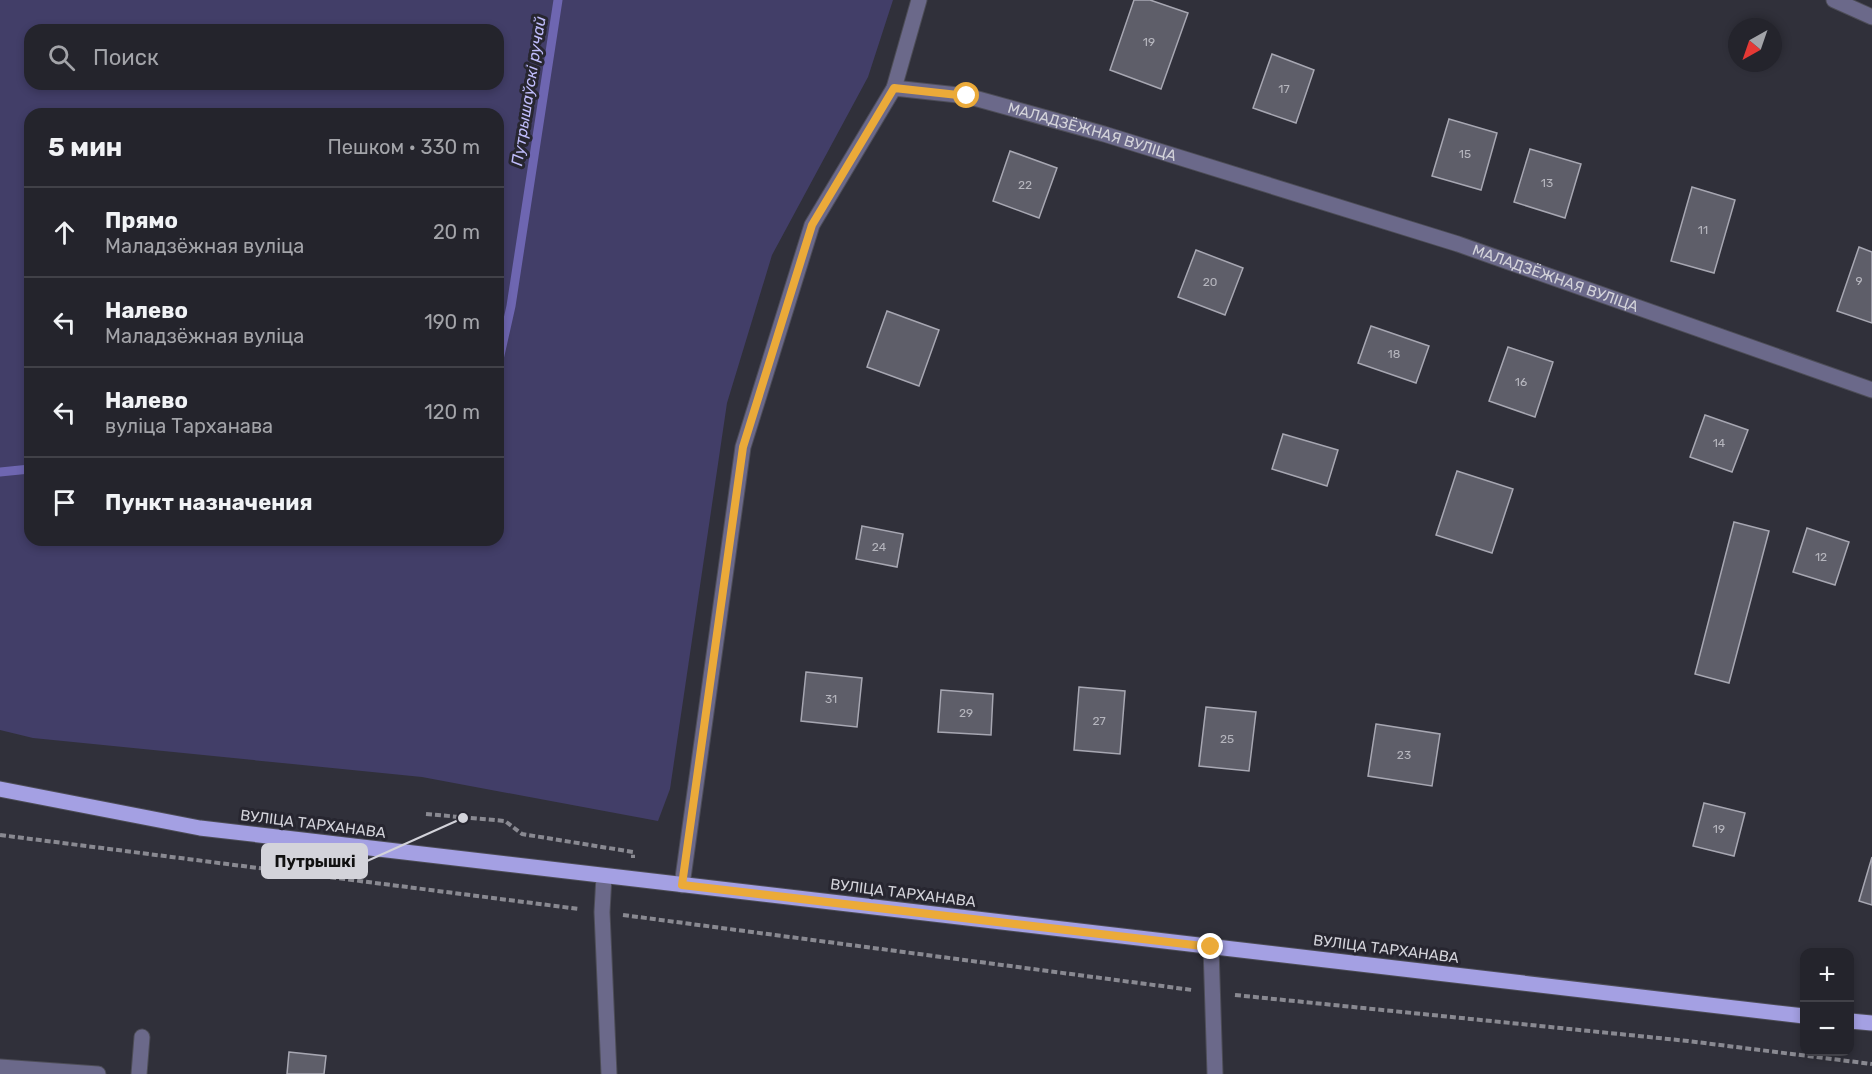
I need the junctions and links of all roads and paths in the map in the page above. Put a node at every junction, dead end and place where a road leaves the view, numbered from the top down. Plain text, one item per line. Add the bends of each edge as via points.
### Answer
1 (919, 0) edge
2 (1834, 0) edge
3 (1872, 17) edge
4 (894, 88) junction
5 (1872, 390) edge
6 (0, 789) edge
7 (426, 814) dead end
8 (0, 834) edge
9 (604, 876) junction
10 (631, 879) junction
11 (682, 885) junction
12 (602, 912) junction
13 (626, 916) junction
14 (1211, 947) junction
15 (1213, 993) junction
16 (1800, 1016) edge
17 (1854, 1021) edge
18 (1872, 1023) edge
19 (142, 1037) dead end
20 (1872, 1064) edge
21 (0, 1067) edge
22 (98, 1074) edge
23 (139, 1074) edge
24 (609, 1074) edge
25 (1215, 1074) edge

1 - 4 street
2 - 3 street
4 - 5 street, МАЛАДЗЁЖНАЯ ВУЛІЦА via 967,96 1104,134 1458,244
4 - 11 street via 812,225 743,447
6 - 9 main road, ВУЛІЦА ТАРХАНАВА via 200,828
7 - 10 path via 505,822 522,834 633,852
8 - 12 path
9 - 10 main road, ВУЛІЦА ТАРХАНАВА
9 - 12 street
10 - 11 main road, ВУЛІЦА ТАРХАНАВА
10 - 13 path
11 - 14 main road, ВУЛІЦА ТАРХАНАВА
12 - 13 path
12 - 24 street
13 - 15 path
14 - 15 street
14 - 16 main road, ВУЛІЦА ТАРХАНАВА
15 - 20 path via 1688,1041
15 - 25 street
17 - 18 main road
19 - 23 street
21 - 22 street

